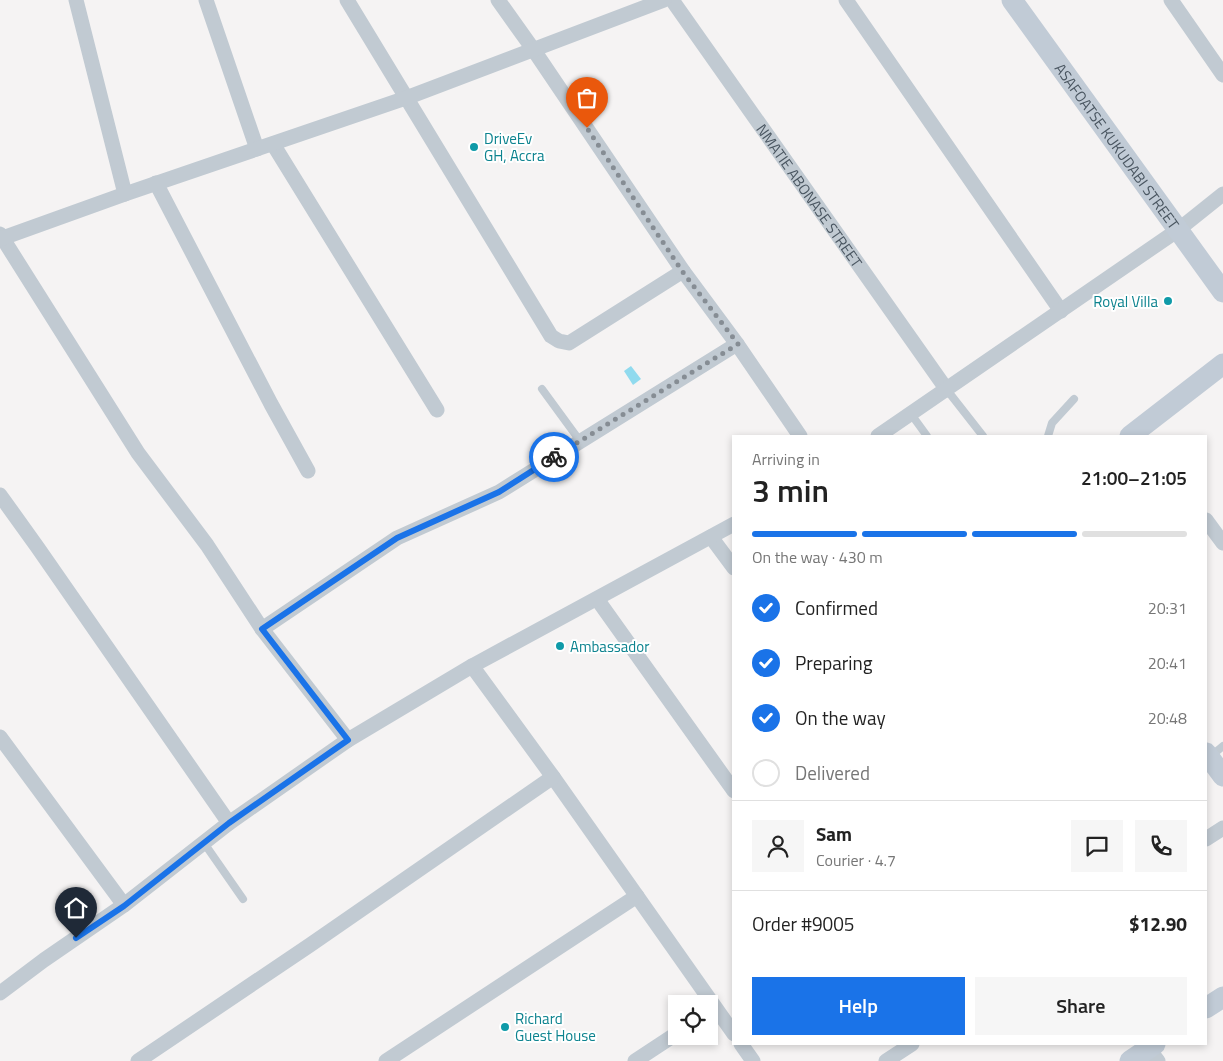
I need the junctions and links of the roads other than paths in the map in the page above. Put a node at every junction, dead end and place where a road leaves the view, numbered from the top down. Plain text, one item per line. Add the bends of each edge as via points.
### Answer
1 (76, 0) edge
2 (206, 0) edge
3 (346, 0) edge
4 (498, 0) edge
5 (664, 0) edge
6 (672, 0) edge
7 (846, 0) edge
8 (1012, 0) edge
9 (1171, 0) edge
10 (534, 49) junction
11 (1223, 75) edge
12 (406, 98) junction
13 (273, 144) junction
14 (257, 149) junction
15 (156, 183) junction
16 (125, 194) junction
17 (1223, 194) edge
18 (1178, 230) junction
19 (0, 237) edge
20 (682, 271) junction
21 (1223, 292) edge
22 (1061, 311) junction
23 (738, 344) junction
24 (1223, 364) edge
25 (542, 389) dead end
26 (947, 390) junction
27 (1074, 399) dead end
28 (437, 410) dead end
29 (911, 414) junction
30 (1139, 434) edge
31 (799, 435) edge
32 (880, 435) edge
33 (926, 435) edge
34 (982, 435) edge
35 (1048, 435) edge
36 (580, 441) junction
37 (308, 471) dead end
38 (0, 495) edge
39 (1207, 521) edge
40 (732, 525) edge
41 (711, 537) junction
42 (1223, 543) edge
43 (732, 565) edge
44 (597, 599) junction
45 (262, 629) junction
46 (472, 666) junction
47 (0, 737) edge
48 (348, 740) junction
49 (5, 752) edge
50 (1213, 752) edge
51 (1223, 776) edge
52 (554, 777) junction
53 (732, 788) edge
54 (229, 823) junction
55 (1223, 828) edge
56 (1207, 839) edge
57 (204, 843) junction
58 (637, 896) junction
59 (244, 899) dead end
60 (124, 906) junction
61 (0, 993) edge
62 (702, 995) edge
63 (1223, 997) edge
64 (1207, 1007) edge
65 (718, 1017) edge
66 (732, 1032) edge
67 (668, 1039) edge
68 (742, 1045) edge
69 (910, 1045) edge
70 (1154, 1051) edge
71 (138, 1061) edge
72 (386, 1061) edge
73 (635, 1061) edge
74 (753, 1061) edge
75 (886, 1061) edge
76 (1130, 1061) edge

1 - 16 street
2 - 14 street
3 - 12 street
4 - 10 street
5 - 10 street
6 - 26 street, NMATIE ABONASE STREET
7 - 22 street
8 - 18 street, ASAFOATSE KUKUDABI STREET
9 - 11 street
10 - 12 street
10 - 20 street
12 - 13 street
12 - 20 street via 551,336 569,343
13 - 14 street
13 - 28 street
14 - 15 street
15 - 16 street
15 - 37 street
16 - 19 street
17 - 18 street
18 - 21 street, ASAFOATSE KUKUDABI STREET
18 - 22 street
19 - 45 street via 138,453 207,545
20 - 23 street
22 - 26 street
23 - 31 street
23 - 36 street
24 - 30 street
25 - 36 lane
26 - 29 street
26 - 34 lane
27 - 35 lane via 1052,423
29 - 32 street
29 - 33 lane
36 - 45 street via 499,492 397,538
38 - 54 street
39 - 42 street
40 - 41 street
41 - 43 street
41 - 44 street
44 - 46 street
44 - 53 street
45 - 48 street
46 - 48 street
46 - 52 street
47 - 49 street
48 - 54 street
49 - 60 street
50 - 51 street
52 - 58 street
52 - 71 street
54 - 57 street
55 - 56 street
57 - 59 lane
57 - 60 street
58 - 62 street
58 - 72 street
60 - 61 street
63 - 64 street
65 - 66 street
67 - 73 street
68 - 74 street
69 - 75 street
70 - 76 street

